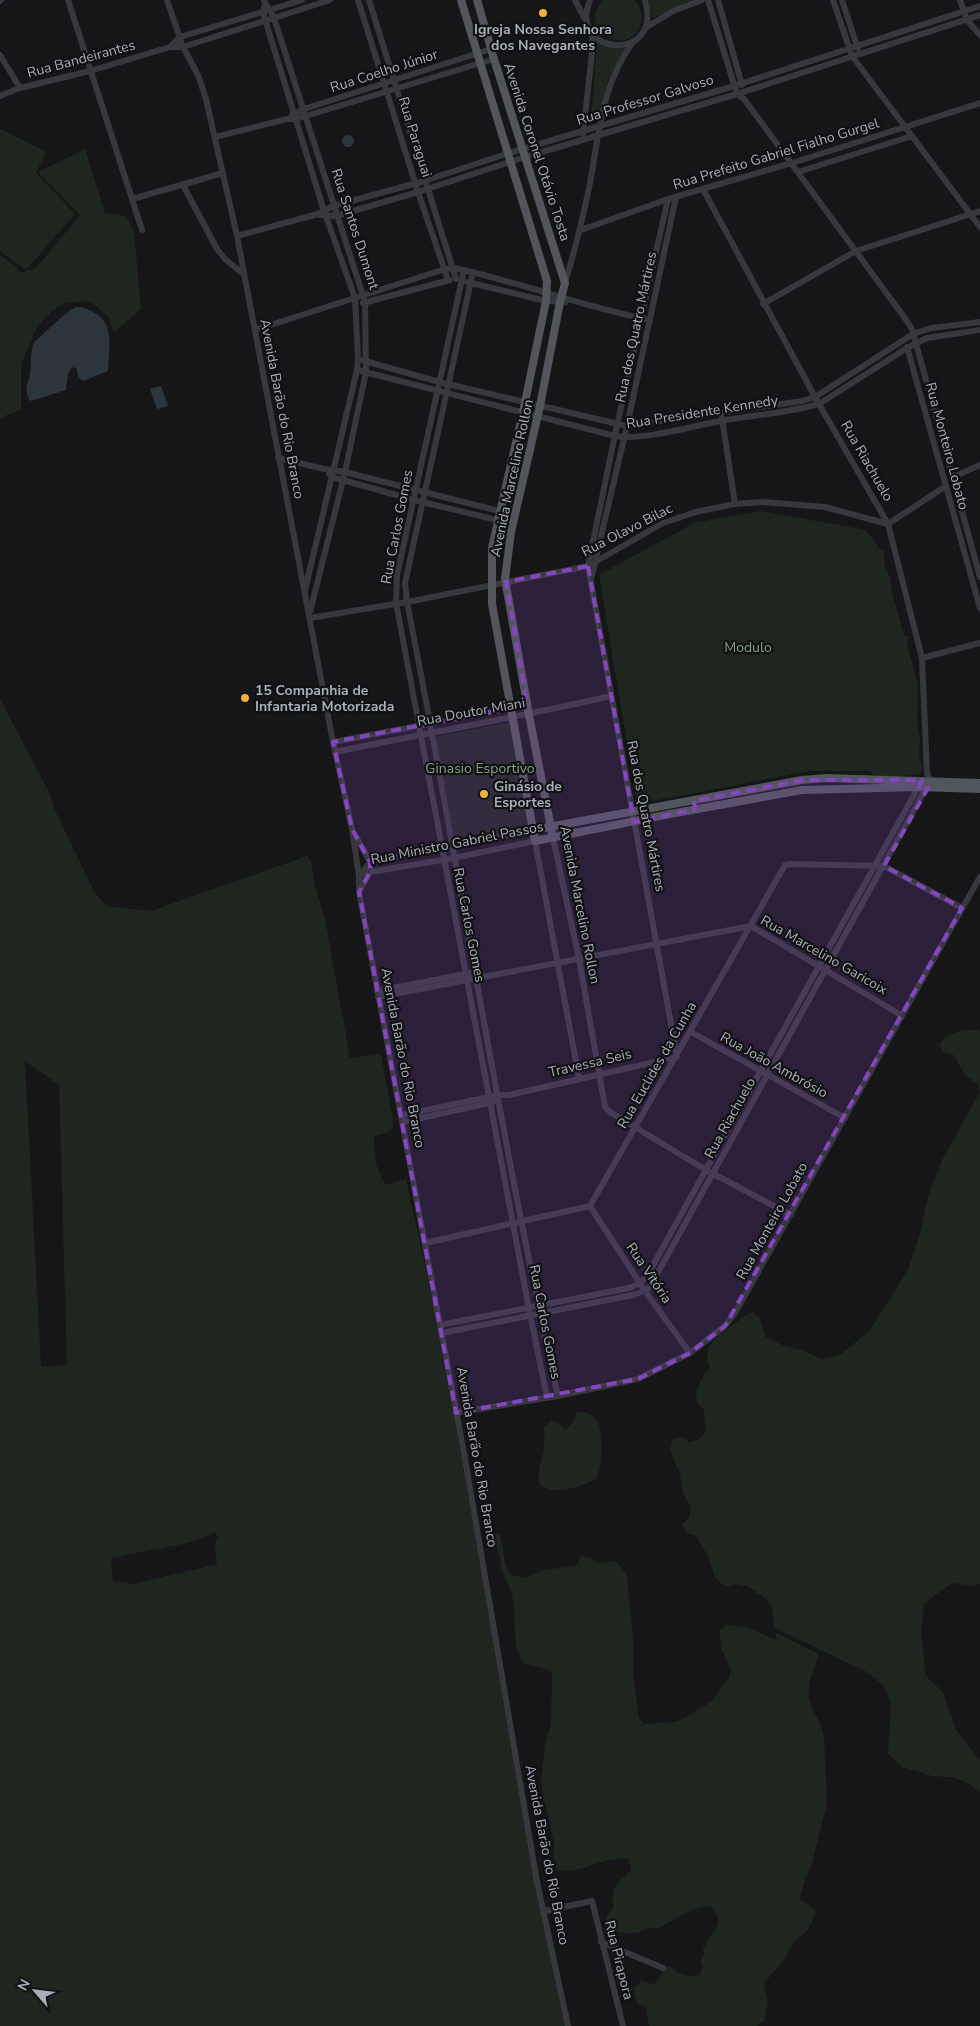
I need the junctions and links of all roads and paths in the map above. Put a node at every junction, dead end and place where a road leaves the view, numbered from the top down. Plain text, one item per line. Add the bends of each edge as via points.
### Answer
1 (68, 0) edge
2 (167, 0) edge
3 (302, 0) edge
4 (330, 0) edge
5 (358, 0) edge
6 (368, 0) edge
7 (461, 0) edge
8 (477, 0) edge
9 (575, 0) edge
10 (590, 0) edge
11 (645, 0) edge
12 (702, 0) edge
13 (708, 0) edge
14 (718, 0) edge
15 (834, 0) edge
16 (842, 0) edge
17 (960, 0) edge
18 (968, 0) edge
19 (264, 2) edge
20 (317, 2) edge
21 (980, 6) edge
22 (272, 10) junction
23 (967, 10) junction
24 (263, 13) junction
25 (980, 15) edge
26 (274, 18) junction
27 (970, 19) junction
28 (266, 21) junction
29 (586, 21) junction
30 (646, 27) junction
31 (912, 27) junction
32 (592, 34) junction
33 (980, 35) edge
34 (380, 36) junction
35 (915, 36) junction
36 (180, 37) junction
37 (371, 39) junction
38 (633, 42) junction
39 (857, 45) junction
40 (170, 47) junction
41 (183, 47) junction
42 (848, 47) junction
43 (491, 49) junction
44 (477, 54) junction
45 (855, 54) junction
46 (0, 55) edge
47 (818, 58) junction
48 (494, 59) junction
49 (480, 63) junction
50 (820, 66) junction
51 (789, 67) junction
52 (90, 71) junction
53 (791, 76) junction
54 (394, 82) junction
55 (742, 83) junction
56 (734, 86) junction
57 (20, 88) junction
58 (387, 88) junction
59 (396, 89) junction
60 (741, 92) junction
61 (0, 96) edge
62 (507, 100) junction
63 (980, 103) edge
64 (494, 106) junction
65 (654, 110) junction
66 (305, 113) junction
67 (295, 116) junction
68 (656, 119) junction
69 (600, 127) junction
70 (906, 128) junction
71 (584, 132) junction
72 (912, 136) junction
73 (215, 137) junction
74 (599, 137) junction
75 (583, 141) junction
76 (836, 150) junction
77 (509, 153) junction
78 (524, 153) junction
79 (839, 159) junction
80 (511, 162) junction
81 (792, 163) junction
82 (223, 172) junction
83 (798, 172) junction
84 (424, 181) junction
85 (415, 183) junction
86 (183, 184) junction
87 (427, 189) junction
88 (702, 189) junction
89 (418, 192) junction
90 (676, 196) junction
91 (132, 199) junction
92 (668, 199) junction
93 (333, 206) junction
94 (980, 211) edge
95 (325, 213) junction
96 (970, 214) junction
97 (336, 216) junction
98 (439, 226) junction
99 (980, 227) edge
100 (432, 229) junction
101 (142, 230) dead end
102 (581, 230) junction
103 (236, 236) junction
104 (551, 238) junction
105 (536, 244) junction
106 (856, 252) junction
107 (454, 268) junction
108 (445, 269) junction
109 (464, 270) junction
110 (473, 272) junction
111 (242, 273) junction
112 (448, 280) junction
113 (459, 280) junction
114 (547, 281) joint
115 (508, 282) junction
116 (565, 283) junction
117 (470, 284) junction
118 (504, 291) junction
119 (364, 295) junction
120 (546, 297) junction
121 (560, 300) junction
122 (355, 301) junction
123 (365, 302) junction
124 (763, 304) junction
125 (640, 318) junction
126 (650, 320) junction
127 (980, 322) edge
128 (255, 330) junction
129 (980, 330) edge
130 (913, 334) junction
131 (904, 340) junction
132 (915, 343) junction
133 (908, 348) junction
134 (358, 360) junction
135 (367, 362) junction
136 (357, 370) junction
137 (366, 372) junction
138 (439, 382) junction
139 (447, 384) junction
140 (437, 391) junction
141 (480, 392) junction
142 (446, 393) junction
143 (815, 397) junction
144 (477, 400) junction
145 (525, 403) junction
146 (820, 404) junction
147 (540, 406) junction
148 (523, 412) junction
149 (721, 413) junction
150 (538, 416) junction
151 (722, 421) junction
152 (617, 425) junction
153 (627, 426) junction
154 (615, 436) junction
155 (624, 438) junction
156 (278, 458) junction
157 (980, 465) edge
158 (344, 472) junction
159 (333, 473) junction
160 (953, 477) junction
161 (342, 479) junction
162 (605, 485) junction
163 (614, 486) junction
164 (946, 486) junction
165 (416, 490) junction
166 (425, 492) junction
167 (414, 500) junction
168 (422, 502) junction
169 (735, 504) junction
170 (500, 511) junction
171 (515, 515) junction
172 (498, 520) junction
173 (513, 524) junction
174 (888, 524) junction
175 (596, 563) junction
176 (588, 566) junction
177 (980, 578) edge
178 (591, 580) junction
179 (506, 582) junction
180 (492, 584) junction
181 (977, 585) edge
182 (304, 592) junction
183 (407, 602) junction
184 (396, 603) junction
185 (980, 608) edge
186 (309, 617) junction
187 (980, 643) edge
188 (517, 647) junction
189 (501, 650) junction
190 (922, 658) junction
191 (611, 696) junction
192 (527, 705) junction
193 (511, 708) junction
194 (529, 715) junction
195 (514, 718) junction
196 (431, 724) junction
197 (420, 726) junction
198 (432, 732) junction
199 (421, 734) junction
200 (332, 742) junction
201 (334, 752) junction
202 (925, 782) junction
203 (980, 782) edge
204 (980, 789) edge
205 (669, 810) junction
206 (632, 812) junction
207 (634, 822) junction
208 (551, 827) junction
209 (352, 829) junction
210 (533, 830) junction
211 (553, 838) junction
212 (535, 841) junction
213 (452, 846) junction
214 (442, 848) junction
215 (454, 858) junction
216 (444, 859) junction
217 (370, 862) junction
218 (873, 866) junction
219 (884, 866) junction
220 (370, 872) junction
221 (359, 876) junction
222 (980, 877) edge
223 (359, 892) junction
224 (962, 908) junction
225 (751, 926) junction
226 (658, 943) junction
227 (579, 959) junction
228 (558, 963) junction
229 (818, 966) junction
230 (826, 971) junction
231 (477, 975) junction
232 (467, 977) junction
233 (378, 994) junction
234 (901, 1015) junction
235 (691, 1032) junction
236 (677, 1057) junction
237 (760, 1072) junction
238 (598, 1074) junction
239 (767, 1077) junction
240 (579, 1078) junction
241 (499, 1098) junction
242 (490, 1100) junction
243 (402, 1118) junction
244 (845, 1118) junction
245 (635, 1128) junction
246 (706, 1170) junction
247 (713, 1174) junction
248 (590, 1206) junction
249 (791, 1215) junction
250 (522, 1221) junction
251 (513, 1223) junction
252 (425, 1244) junction
253 (640, 1283) junction
254 (645, 1292) junction
255 (538, 1307) junction
256 (529, 1309) junction
257 (540, 1315) junction
258 (530, 1316) junction
259 (440, 1325) junction
260 (442, 1333) junction
261 (690, 1353) junction
262 (558, 1396) junction
263 (547, 1397) junction
264 (456, 1413) junction
265 (544, 1911) junction
266 (601, 1942) junction
267 (663, 1968) dead end
268 (568, 2026) edge
269 (623, 2026) edge

1 - 52 street
2 - 36 street, Avenida Barão do Rio Branco
3 - 22 street, Rua Bandeirantes
4 - 20 street, Rua Bandeirantes
5 - 37 street, Rua Paraguai
6 - 34 street, Rua Paraguai
7 - 44 main road, Avenida Coronel Otávio Tosta
8 - 43 main road, Avenida Coronel Otávio Tosta
9 - 29 street
10 - 29 street
11 - 30 street via 649,12
12 - 30 street, Avenida Marcelino Rollon via 673,11
13 - 56 street
14 - 55 street
15 - 42 street
16 - 39 street
17 - 23 street
18 - 23 street
19 - 22 street
19 - 24 street
20 - 26 street, Rua Bandeirantes
21 - 23 street, Rua Professor Galvoso
22 - 24 street, Rua Bandeirantes
22 - 26 street, Rua Santos Dumont
23 - 27 street
23 - 31 street, Rua Professor Galvoso
24 - 28 street, Rua Santos Dumont
24 - 36 street, Rua Bandeirantes
25 - 27 street, Rua Professor Galvoso
26 - 28 street, Rua Bandeirantes
26 - 66 street, Rua Santos Dumont
27 - 33 street
27 - 35 street, Rua Professor Galvoso
28 - 41 street, Rua Bandeirantes
28 - 67 street, Rua Santos Dumont
29 - 32 street
30 - 38 street, Avenida Marcelino Rollon
31 - 35 street
31 - 39 street, Rua Professor Galvoso
32 - 38 street via 611,46
32 - 71 street
34 - 37 street
34 - 54 street, Rua Paraguai
35 - 45 street, Rua Professor Galvoso
36 - 40 street, Rua Bandeirantes
36 - 41 street, Avenida Barão do Rio Branco
37 - 58 street, Rua Paraguai
38 - 69 street, Avenida Marcelino Rollon via 612,79
39 - 42 street, Rua Professor Galvoso
39 - 45 street
40 - 41 street, Rua Bandeirantes
40 - 52 street, Rua Bandeirantes
41 - 73 street, Avenida Barão do Rio Branco via 198,75
42 - 45 street
42 - 47 street, Rua Professor Galvoso
43 - 44 street, Rua Coelho Júnior
43 - 48 main road, Avenida Coronel Otávio Tosta
44 - 49 main road, Avenida Coronel Otávio Tosta
44 - 54 street, Rua Coelho Júnior
45 - 50 street, Rua Professor Galvoso
45 - 70 street
46 - 57 street
47 - 50 street
47 - 51 street, Rua Professor Galvoso
48 - 49 street, Rua Coelho Júnior
48 - 62 main road, Avenida Coronel Otávio Tosta
49 - 59 street, Rua Coelho Júnior
49 - 64 main road, Avenida Coronel Otávio Tosta
50 - 53 street, Rua Professor Galvoso
51 - 53 street
51 - 55 street, Rua Professor Galvoso
52 - 57 street, Rua Bandeirantes
52 - 91 street
53 - 60 street, Rua Professor Galvoso
54 - 58 street, Rua Coelho Júnior
54 - 59 street, Rua Paraguai
55 - 56 street, Rua Professor Galvoso
55 - 60 street
56 - 60 street
56 - 65 street, Rua Professor Galvoso
57 - 61 street, Rua Bandeirantes
58 - 59 street, Rua Coelho Júnior
58 - 66 street, Rua Coelho Júnior
58 - 85 street, Rua Paraguai
59 - 84 street, Rua Paraguai
60 - 68 street, Rua Professor Galvoso
60 - 81 street, Rua Monteiro Lobato
62 - 64 main road
62 - 78 main road, Avenida Coronel Otávio Tosta
63 - 70 street, Rua Prefeito Gabriel Fialho Gurgel
64 - 77 main road, Avenida Coronel Otávio Tosta
65 - 68 street
65 - 69 street, Rua Professor Galvoso
66 - 67 street, Rua Coelho Júnior
66 - 93 street, Rua Santos Dumont
67 - 73 street, Rua Coelho Júnior
67 - 95 street, Rua Santos Dumont
68 - 74 street, Rua Professor Galvoso
69 - 71 street, Rua Professor Galvoso
69 - 74 street, Avenida Marcelino Rollon
70 - 72 street
70 - 76 street, Rua Prefeito Gabriel Fialho Gurgel
71 - 75 street
71 - 78 street, Rua Professor Galvoso
72 - 79 street, Rua Prefeito Gabriel Fialho Gurgel
72 - 96 street
73 - 82 street, Avenida Barão do Rio Branco
74 - 75 street, Rua Professor Galvoso
74 - 102 street, Avenida Marcelino Rollon
75 - 78 street, Rua Professor Galvoso
76 - 79 street
76 - 81 street, Rua Prefeito Gabriel Fialho Gurgel
77 - 78 street, Rua Professor Galvoso
77 - 80 main road, Avenida Coronel Otávio Tosta
77 - 84 street, Rua Professor Galvoso
78 - 80 street, Rua Professor Galvoso
78 - 104 main road, Avenida Coronel Otávio Tosta
79 - 83 street, Rua Prefeito Gabriel Fialho Gurgel
80 - 87 street, Rua Professor Galvoso
80 - 105 main road, Avenida Coronel Otávio Tosta
81 - 83 street, Rua Monteiro Lobato
81 - 88 street, Rua Prefeito Gabriel Fialho Gurgel
82 - 86 street
82 - 103 street, Avenida Barão do Rio Branco
83 - 106 street, Rua Monteiro Lobato
84 - 85 street, Rua Professor Galvoso
84 - 87 street, Rua Paraguai
85 - 89 street, Rua Paraguai
85 - 93 street, Rua Professor Galvoso
86 - 91 street
86 - 111 street via 216,249
87 - 89 street, Rua Professor Galvoso
87 - 98 street, Rua Paraguai
88 - 90 street, Rua Prefeito Gabriel Fialho Gurgel
88 - 124 street, Rua Riachuelo
89 - 97 street, Rua Professor Galvoso
89 - 100 street, Rua Paraguai
90 - 92 street, Rua Prefeito Gabriel Fialho Gurgel
90 - 126 street, Rua dos Quatro Mártires
91 - 101 street
92 - 102 street, Rua Prefeito Gabriel Fialho Gurgel
92 - 125 street, Rua dos Quatro Mártires
93 - 95 street, Rua Professor Galvoso
93 - 97 street, Rua Santos Dumont
94 - 96 street
95 - 97 street, Rua Professor Galvoso
95 - 103 street, Rua Professor Galvoso
95 - 122 street, Rua Santos Dumont
96 - 99 street
96 - 106 street
97 - 119 street, Rua Santos Dumont
98 - 100 street
98 - 107 street, Rua Paraguai
100 - 108 street, Rua Paraguai
102 - 116 street, Avenida Marcelino Rollon
103 - 111 street, Avenida Barão do Rio Branco
104 - 105 main road
104 - 116 main road, Avenida Coronel Otávio Tosta
105 - 114 main road, Avenida Coronel Otávio Tosta
106 - 124 street
106 - 130 street, Rua Monteiro Lobato
107 - 108 street
107 - 109 street
107 - 113 street, Rua Paraguai
108 - 112 street, Rua Paraguai
108 - 119 street
109 - 110 street
109 - 113 street, Rua Carlos Gomes
110 - 115 street
110 - 117 street, Rua Carlos Gomes
111 - 128 street, Avenida Barão do Rio Branco
112 - 113 street
112 - 123 street
113 - 117 street
113 - 138 street, Rua Carlos Gomes
114 - 120 main road, Avenida Marcelino Rollon
115 - 118 street
115 - 120 street
116 - 121 main road, Avenida Marcelino Rollon
117 - 118 street
117 - 139 street, Rua Carlos Gomes
118 - 120 street
119 - 122 street
119 - 123 street, Rua Santos Dumont
120 - 121 street
120 - 145 main road, Avenida Marcelino Rollon
121 - 125 street
121 - 147 main road, Avenida Marcelino Rollon
122 - 123 street
122 - 128 street
122 - 134 street, Rua Santos Dumont
123 - 135 street, Rua Santos Dumont
124 - 143 street, Rua Riachuelo
125 - 126 street
125 - 152 street, Rua dos Quatro Mártires
126 - 153 street, Rua dos Quatro Mártires
127 - 130 street, Rua Presidente Kennedy via 931,328
128 - 156 street, Avenida Barão do Rio Branco
129 - 132 street, Rua Presidente Kennedy via 935,336
130 - 131 street, Rua Presidente Kennedy
130 - 132 street, Rua Monteiro Lobato
131 - 133 street, Rua Monteiro Lobato
131 - 143 street, Rua Presidente Kennedy
132 - 133 street, Rua Presidente Kennedy
132 - 160 street, Rua Monteiro Lobato
133 - 146 street, Rua Presidente Kennedy
133 - 164 street, Rua Monteiro Lobato
134 - 135 street, Rua Presidente Kennedy
134 - 136 street, Rua Santos Dumont
135 - 137 street, Rua Santos Dumont
135 - 138 street, Rua Presidente Kennedy
136 - 137 street, Rua Presidente Kennedy
136 - 159 street, Rua Santos Dumont
137 - 140 street, Rua Presidente Kennedy
137 - 158 street, Rua Santos Dumont
138 - 139 street, Rua Presidente Kennedy
138 - 140 street, Rua Carlos Gomes
139 - 141 street, Rua Presidente Kennedy
139 - 142 street, Rua Carlos Gomes
140 - 142 street, Rua Presidente Kennedy
140 - 165 street, Rua Carlos Gomes
141 - 144 street
141 - 145 street, Rua Presidente Kennedy
142 - 144 street, Rua Presidente Kennedy
142 - 166 street, Rua Carlos Gomes
143 - 146 street, Rua Riachuelo
143 - 149 street, Rua Presidente Kennedy
144 - 148 street, Rua Presidente Kennedy
145 - 147 street, Rua Presidente Kennedy
145 - 148 main road, Avenida Marcelino Rollon
146 - 151 street, Rua Presidente Kennedy
146 - 174 street, Rua Riachuelo
147 - 150 main road, Avenida Marcelino Rollon
147 - 152 street, Rua Presidente Kennedy
148 - 150 street, Rua Presidente Kennedy
148 - 170 main road, Avenida Marcelino Rollon
149 - 151 street
149 - 153 street, Rua Presidente Kennedy
150 - 154 street, Rua Presidente Kennedy
150 - 171 main road, Avenida Marcelino Rollon
151 - 155 street, Rua Presidente Kennedy
151 - 169 street
152 - 153 street, Rua Presidente Kennedy
152 - 154 street, Rua dos Quatro Mártires
153 - 155 street, Rua dos Quatro Mártires
154 - 155 street, Rua Presidente Kennedy
154 - 162 street, Rua dos Quatro Mártires
155 - 163 street, Rua dos Quatro Mártires
156 - 159 street
156 - 182 street, Avenida Barão do Rio Branco
157 - 160 street
158 - 159 street
158 - 161 street, Rua Santos Dumont
158 - 165 street
159 - 161 street
159 - 182 street, Rua Santos Dumont
160 - 177 street, Rua Monteiro Lobato
161 - 167 street
161 - 186 street, Rua Santos Dumont
162 - 163 street
162 - 176 street, Rua dos Quatro Mártires
163 - 175 street, Rua dos Quatro Mártires
164 - 174 street
164 - 181 street, Rua Monteiro Lobato
165 - 166 street
165 - 167 street, Rua Carlos Gomes
166 - 168 street, Rua Carlos Gomes
166 - 170 street
167 - 168 street
167 - 184 street, Rua Carlos Gomes via 397,575
168 - 172 street
168 - 183 street, Rua Carlos Gomes via 405,583
169 - 174 street, Rua Olavo Bilac via 763,502 826,507
169 - 175 street, Rua Olavo Bilac via 663,523
170 - 171 street
170 - 172 main road, Avenida Marcelino Rollon
171 - 173 main road, Avenida Marcelino Rollon
172 - 173 street
172 - 180 main road, Avenida Marcelino Rollon via 492,548
173 - 179 main road, Avenida Marcelino Rollon
174 - 190 street, Rua Riachuelo
175 - 176 street, Rua Olavo Bilac
175 - 178 street, Rua dos Quatro Mártires
176 - 178 street, Rua dos Quatro Mártires
176 - 179 street, Rua Olavo Bilac
178 - 191 street, Rua dos Quatro Mártires
179 - 180 street, Rua Olavo Bilac
179 - 188 main road, Avenida Marcelino Rollon
180 - 183 street, Rua Olavo Bilac
180 - 189 main road, Avenida Marcelino Rollon via 492,604
181 - 185 street, Rua Monteiro Lobato
182 - 186 street, Avenida Barão do Rio Branco
183 - 184 street, Rua Olavo Bilac
183 - 196 street, Rua Carlos Gomes
184 - 186 street, Rua Olavo Bilac
184 - 197 street, Rua Carlos Gomes
186 - 200 street, Avenida Barão do Rio Branco
187 - 190 street
188 - 189 main road
188 - 192 main road, Avenida Marcelino Rollon
189 - 193 main road, Avenida Marcelino Rollon
190 - 202 street, Rua Riachuelo
191 - 194 street, Rua Doutor Miani
191 - 206 street, Rua dos Quatro Mártires
192 - 193 street, Rua Doutor Miani
192 - 194 main road, Avenida Marcelino Rollon
193 - 195 main road, Avenida Marcelino Rollon
193 - 196 street, Rua Doutor Miani
194 - 195 street, Rua Doutor Miani
194 - 208 main road, Avenida Marcelino Rollon
195 - 198 street, Rua Doutor Miani
195 - 210 main road, Avenida Marcelino Rollon
196 - 197 street, Rua Doutor Miani
196 - 198 street, Rua Carlos Gomes
197 - 199 street, Rua Carlos Gomes
197 - 200 street, Rua Doutor Miani
198 - 199 street, Rua Doutor Miani
198 - 213 street, Rua Carlos Gomes
199 - 201 street, Rua Doutor Miani
199 - 214 street, Rua Carlos Gomes
200 - 201 street, Avenida Barão do Rio Branco
201 - 209 street, Avenida Barão do Rio Branco
202 - 203 main road, Rua Ministro Gabriel Passos
202 - 204 main road, Rua Ministro Gabriel Passos
202 - 205 main road, Rua Ministro Gabriel Passos via 802,780
202 - 218 street, Rua Riachuelo
202 - 219 street, Rua Riachuelo
205 - 206 main road, Rua Ministro Gabriel Passos
205 - 207 main road, Rua Ministro Gabriel Passos
206 - 207 street, Rua dos Quatro Mártires
206 - 208 main road, Rua Ministro Gabriel Passos
207 - 211 main road, Rua Ministro Gabriel Passos
207 - 226 street, Rua dos Quatro Mártires
208 - 210 main road, Rua Ministro Gabriel Passos
208 - 211 main road, Avenida Marcelino Rollon
209 - 217 street, Avenida Barão do Rio Branco
209 - 221 street, Avenida Barão do Rio Branco
210 - 212 main road, Avenida Marcelino Rollon
210 - 213 street, Rua Ministro Gabriel Passos
211 - 212 main road, Rua Ministro Gabriel Passos
211 - 227 street, Avenida Marcelino Rollon
212 - 215 street, Rua Ministro Gabriel Passos
212 - 228 street, Avenida Marcelino Rollon
213 - 214 street, Rua Ministro Gabriel Passos
213 - 215 street, Rua Carlos Gomes
214 - 216 street, Rua Carlos Gomes
214 - 217 street, Rua Ministro Gabriel Passos
215 - 216 street, Rua Ministro Gabriel Passos
215 - 231 street, Rua Carlos Gomes
216 - 220 street, Rua Ministro Gabriel Passos
216 - 232 street, Rua Carlos Gomes
217 - 220 street, Avenida Barão do Rio Branco
217 - 221 street, Rua Ministro Gabriel Passos
218 - 219 street
218 - 225 street, Rua Euclides da Cunha via 785,866
218 - 229 street, Rua Riachuelo
219 - 224 street
219 - 230 street, Rua Riachuelo
220 - 221 street, Rua Ministro Gabriel Passos
220 - 223 street, Avenida Barão do Rio Branco
221 - 223 street, Avenida Barão do Rio Branco
222 - 224 street, Rua Monteiro Lobato
223 - 233 street, Avenida Barão do Rio Branco
224 - 234 street, Rua Monteiro Lobato
225 - 226 street, Rua Marcelino Garicoix
225 - 229 street, Rua Marcelino Garicoix
225 - 235 street, Rua Euclides da Cunha
226 - 227 street, Rua Marcelino Garicoix
226 - 236 street, Rua dos Quatro Mártires
227 - 228 street, Rua Marcelino Garicoix
227 - 238 street, Avenida Marcelino Rollon
228 - 231 street, Rua Marcelino Garicoix
228 - 240 street, Avenida Marcelino Rollon
229 - 230 street, Rua Marcelino Garicoix
229 - 237 street, Rua Riachuelo
230 - 234 street, Rua Marcelino Garicoix
230 - 239 street, Rua Riachuelo
231 - 232 street, Rua Marcelino Garicoix
231 - 241 street, Rua Carlos Gomes
232 - 233 street, Rua Marcelino Garicoix
232 - 242 street, Rua Carlos Gomes
233 - 243 street, Avenida Barão do Rio Branco
234 - 244 street, Rua Monteiro Lobato
235 - 236 street, Rua Euclides da Cunha
235 - 237 street, Rua João Ambrósio
236 - 238 street, Travessa Seis
236 - 245 street, Rua Euclides da Cunha
237 - 239 street, Rua João Ambrósio
237 - 246 street, Rua Riachuelo
238 - 240 street, Travessa Seis
238 - 245 street, Avenida Marcelino Rollon via 605,1107
239 - 244 street, Rua João Ambrósio
239 - 247 street, Rua Riachuelo
240 - 241 street, Travessa Seis
241 - 242 street, Travessa Seis
241 - 250 street, Rua Carlos Gomes
242 - 243 street, Travessa Seis
242 - 251 street, Rua Carlos Gomes
243 - 252 street, Avenida Barão do Rio Branco
244 - 249 street, Rua Monteiro Lobato
245 - 246 street, Avenida Marcelino Rollon
245 - 248 street, Rua Euclides da Cunha
246 - 247 street, Avenida Marcelino Rollon
246 - 253 street, Rua Riachuelo via 647,1276
247 - 249 street, Avenida Marcelino Rollon
247 - 254 street, Rua Riachuelo
248 - 250 street
248 - 253 street, Rua Vitória
249 - 261 street, Rua Monteiro Lobato via 735,1313
250 - 251 street
250 - 255 street, Rua Carlos Gomes
251 - 252 street
251 - 256 street, Rua Carlos Gomes
252 - 259 street, Avenida Barão do Rio Branco
253 - 254 street, Rua Vitória
253 - 255 street
254 - 257 street
254 - 261 street, Rua Vitória
255 - 256 street
255 - 257 street, Rua Carlos Gomes
256 - 258 street, Rua Carlos Gomes
256 - 259 street
257 - 258 street
257 - 262 street, Rua Carlos Gomes
258 - 260 street
258 - 263 street, Rua Carlos Gomes
259 - 260 street, Avenida Barão do Rio Branco
260 - 264 street, Avenida Barão do Rio Branco
261 - 262 street, Rua Monteiro Lobato via 638,1379
262 - 263 street, Rua Monteiro Lobato
263 - 264 street, Rua Monteiro Lobato
264 - 265 street, Avenida Barão do Rio Branco
265 - 266 street, Rua Pirapora via 592,1900
265 - 268 street, Avenida Barão do Rio Branco
266 - 267 street
266 - 269 street, Rua Pirapora

